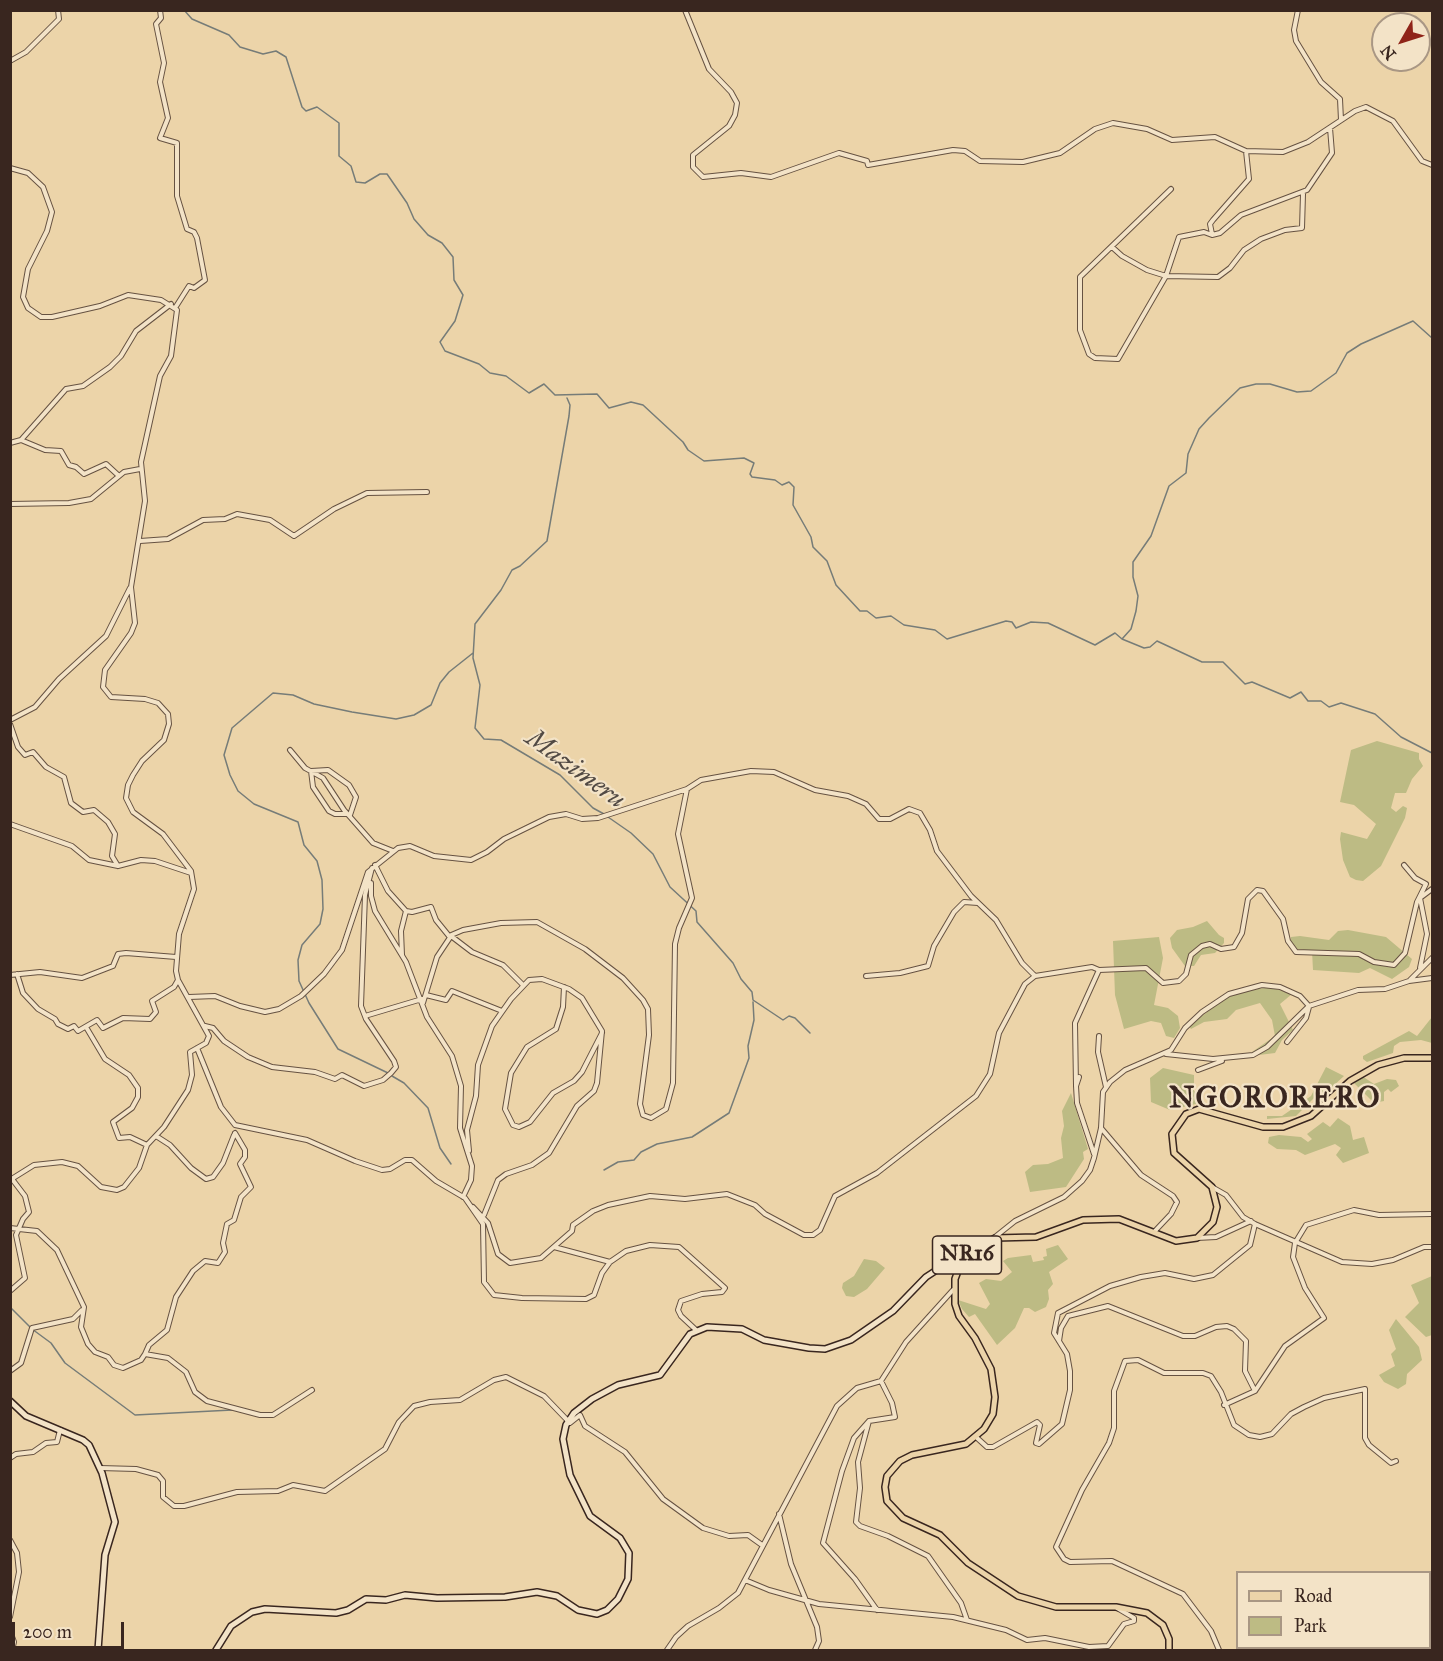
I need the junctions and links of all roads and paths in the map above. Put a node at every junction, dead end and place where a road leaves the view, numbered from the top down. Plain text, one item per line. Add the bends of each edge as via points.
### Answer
1 (58, 10) edge
2 (160, 10) edge
3 (685, 10) edge
4 (1298, 10) edge
5 (10, 62) edge
6 (1341, 120) junction
7 (1330, 128) junction
8 (1246, 151) junction
9 (1432, 165) edge
10 (10, 168) edge
11 (1171, 189) dead end
12 (1303, 194) junction
13 (1212, 235) junction
14 (1112, 247) junction
15 (1166, 276) junction
16 (173, 306) junction
17 (21, 440) junction
18 (10, 443) edge
19 (140, 470) junction
20 (119, 476) junction
21 (427, 492) dead end
22 (10, 504) edge
23 (140, 541) junction
24 (131, 587) junction
25 (10, 722) edge
26 (290, 750) dead end
27 (311, 771) junction
28 (687, 789) junction
29 (349, 815) junction
30 (10, 824) edge
31 (393, 851) junction
32 (1404, 865) dead end
33 (118, 866) junction
34 (373, 866) junction
35 (192, 873) junction
36 (1432, 889) edge
37 (1419, 898) junction
38 (979, 904) junction
39 (406, 911) junction
40 (1432, 931) edge
41 (1427, 934) junction
42 (451, 936) junction
43 (402, 956) junction
44 (176, 957) junction
45 (1432, 958) edge
46 (1420, 968) junction
47 (1099, 970) junction
48 (17, 974) junction
49 (10, 975) edge
50 (866, 976) dead end
51 (1035, 976) junction
52 (1432, 978) edge
53 (178, 981) junction
54 (1409, 981) junction
55 (522, 984) junction
56 (564, 987) junction
57 (189, 997) junction
58 (423, 999) junction
59 (1309, 1006) junction
60 (502, 1011) junction
61 (364, 1016) junction
62 (205, 1026) junction
63 (86, 1027) junction
64 (602, 1031) junction
65 (1099, 1036) dead end
66 (1287, 1042) dead end
67 (197, 1048) junction
68 (1166, 1054) junction
69 (1432, 1058) edge
70 (1225, 1059) junction
71 (1198, 1070) dead end
72 (1078, 1077) dead end
73 (1076, 1086) junction
74 (1106, 1088) junction
75 (237, 1126) junction
76 (1101, 1128) junction
77 (235, 1133) junction
78 (156, 1136) junction
79 (147, 1145) junction
80 (469, 1151) junction
81 (1094, 1158) junction
82 (11, 1179) edge
83 (1212, 1187) junction
84 (463, 1197) junction
85 (473, 1207) junction
86 (1432, 1214) edge
87 (483, 1215) junction
88 (1253, 1222) junction
89 (10, 1228) edge
90 (18, 1230) junction
91 (1154, 1232) junction
92 (994, 1238) junction
93 (1197, 1238) junction
94 (1295, 1243) junction
95 (554, 1246) junction
96 (1432, 1247) edge
97 (964, 1258) junction
98 (610, 1262) junction
99 (953, 1290) junction
100 (10, 1291) edge
101 (83, 1310) junction
102 (696, 1330) junction
103 (1059, 1341) junction
104 (145, 1354) junction
105 (10, 1371) edge
106 (881, 1381) junction
107 (312, 1390) dead end
108 (1255, 1391) junction
109 (10, 1401) edge
110 (1224, 1405) junction
111 (568, 1421) junction
112 (869, 1421) junction
113 (60, 1430) junction
114 (976, 1437) junction
115 (10, 1458) edge
116 (1396, 1461) dead end
117 (100, 1468) junction
118 (778, 1513) junction
119 (10, 1540) edge
120 (762, 1545) junction
121 (745, 1580) junction
122 (808, 1602) junction
123 (1116, 1607) junction
124 (877, 1611) junction
125 (10, 1617) edge
126 (967, 1620) junction
127 (10, 1631) edge
128 (12, 1650) edge
129 (98, 1650) edge
130 (216, 1650) edge
131 (667, 1650) edge
132 (815, 1650) edge
133 (1169, 1650) edge
134 (1219, 1650) edge

1 - 5 street via 59,19 26,52
2 - 16 street via 161,18 156,24 164,63 160,82 168,117 160,138 177,143 177,196 187,229 197,238 205,280 194,288 189,286
3 - 8 street via 709,69 737,103 729,126 693,155 693,167 703,177 741,173 771,177 839,153 867,161 868,165 953,150 965,151 980,161 1023,162 1060,153 1091,131 1113,123 1147,129 1172,140 1215,137
4 - 6 street via 1296,41 1321,82 1340,99
6 - 7 street
6 - 9 street via 1364,107 1380,112 1397,125 1422,161
7 - 8 street via 1290,151
7 - 12 street via 1332,153
8 - 13 street via 1249,180 1211,222
10 - 16 street via 28,173 43,187 52,212 28,269 23,297 30,309 40,317 52,316 100,306 128,295
11 - 14 street
12 - 13 street via 1241,215
12 - 15 street via 1302,228 1261,239 1244,250 1218,277
13 - 15 street via 1204,232 1179,237
14 - 15 street via 1148,270
14 - 15 street via 1080,277 1080,330 1089,354 1095,358 1118,359
16 - 17 street via 136,331 121,356 102,373 59,395
16 - 19 street via 177,318 171,356 160,376
17 - 18 street
17 - 20 street via 45,450 60,451 69,465 84,474 106,464
19 - 20 street
19 - 23 street via 145,501
20 - 22 street via 92,499
21 - 23 street via 367,493 294,536 270,520 237,514 203,520 168,538
23 - 24 street
24 - 25 street via 106,636 35,707
24 - 35 street via 133,629 105,670 103,688 111,697 158,703 168,714 169,724 162,744 133,775 126,798 132,812 163,834
25 - 33 street via 18,747 25,755 33,752 46,767 64,777 71,803 83,812 94,810 108,822 115,834 112,856
26 - 27 street
27 - 29 street via 323,778
27 - 29 street via 313,787 329,811
27 - 29 street via 328,770 349,785 356,797
28 - 31 street via 593,819 566,814 549,817 471,860 438,856 408,846
28 - 38 street via 701,780 759,771 785,776 815,790 848,796 866,804 879,819 916,811 925,821 937,851
28 - 42 street via 678,834 692,898 675,944 673,1083 670,1100 660,1114 651,1118 641,1111 640,1090 650,1035 648,1009 623,978 585,948 537,922 474,927
29 - 31 street via 373,843
30 - 33 street via 72,846 89,860
31 - 34 street
32 - 37 street via 1426,884
33 - 35 street via 155,861
34 - 39 street
34 - 43 street via 372,905
34 - 57 street via 364,881 342,950 330,968 301,996 266,1012 214,996
34 - 61 street via 365,896 361,992
35 - 44 street via 194,889
36 - 37 street
37 - 41 street
37 - 47 street via 1405,953 1394,965 1374,962 1359,954 1296,952 1288,941 1282,919 1263,891 1257,890 1248,899 1242,933 1234,947 1202,946 1191,955 1186,974 1179,981 1163,983 1146,968
38 - 50 street via 964,902 954,912 934,946 928,966
38 - 51 street via 996,920 1022,963
39 - 42 street via 431,907 436,920
39 - 43 street via 401,931
40 - 41 street
41 - 46 street
42 - 55 street via 472,952 504,965
42 - 58 street via 439,953
43 - 58 street
44 - 48 street via 118,954 113,966 82,978 61,973
44 - 53 street
45 - 46 street
46 - 54 street
47 - 51 street via 1092,967
47 - 73 street via 1075,1023
48 - 49 street
48 - 63 street via 23,993 45,1015 68,1029 74,1026 80,1031
51 - 95 street via 1022,989 999,1033 990,1074 976,1096 883,1169 833,1198 820,1230 813,1235 804,1235 755,1205 727,1194 685,1199 650,1196 608,1204 587,1214
52 - 54 street
53 - 57 street
53 - 63 street via 152,1001 156,1012 150,1019 123,1018 103,1028 97,1020
54 - 59 street via 1385,989 1359,990
55 - 56 street via 537,978
55 - 60 street
56 - 64 street via 582,998
56 - 64 street via 556,1029 527,1047 511,1073 505,1109 513,1125 519,1127 530,1122 553,1093 582,1072
57 - 62 street
58 - 60 street via 444,1000 452,991
58 - 61 street
58 - 80 street via 433,1028 450,1052 460,1082 460,1128
59 - 66 street via 1306,1018
59 - 68 street via 1300,996 1280,987 1262,985 1234,992 1202,1012
59 - 70 street via 1260,1051 1243,1058
60 - 80 street via 480,1058 475,1103 467,1130
61 - 62 street via 396,1067 383,1080 363,1086 342,1075 335,1079 265,1064 248,1057 213,1028
62 - 67 street via 208,1040
63 - 79 street via 105,1059 129,1075 138,1088 132,1108 113,1122 119,1138 130,1137
64 - 87 street via 594,1091 577,1106 549,1153 529,1167 498,1180
65 - 74 street via 1098,1052
67 - 75 street via 221,1107
67 - 78 street via 190,1053 192,1075 188,1090
68 - 70 street
68 - 74 street via 1125,1070
69 - 83 main road via 1404,1058 1378,1065 1351,1080 1311,1116 1283,1127 1263,1127 1199,1109 1185,1114 1172,1134 1174,1153
70 - 71 street
72 - 73 street
73 - 81 street via 1077,1103
74 - 76 street
75 - 77 street
75 - 84 street via 307,1140 378,1169 390,1169 412,1160
76 - 81 street
76 - 91 street via 1141,1175 1177,1202
77 - 78 street via 223,1163 213,1177 206,1179
77 - 104 street via 245,1150 240,1164 251,1187 241,1197 234,1220 227,1224 225,1252 218,1263 205,1262 193,1271 176,1297 167,1330 149,1345
78 - 79 street
79 - 82 street via 134,1176 120,1189 101,1187 78,1166 62,1162 34,1165
80 - 84 street via 472,1176
81 - 92 street via 1090,1170 1072,1191 1022,1217
82 - 90 street via 26,1196 29,1212
83 - 88 street via 1226,1195 1243,1217
83 - 93 main road via 1216,1216
84 - 85 street
85 - 87 street
85 - 98 street via 484,1227 484,1282 494,1295 586,1299 594,1294
86 - 94 street via 1379,1215 1354,1210 1306,1225
87 - 95 street via 496,1251 506,1262 536,1259
88 - 93 street via 1216,1237
88 - 94 street
88 - 103 street via 1250,1245 1213,1275 1194,1279 1165,1273 1141,1277 1110,1286 1058,1313 1054,1333
89 - 90 street
90 - 100 street via 25,1278
90 - 101 street via 37,1231 54,1246 71,1276
91 - 92 main road, NR16 via 1126,1220 1098,1219 1075,1221 1036,1237
91 - 93 main road, NR16 via 1176,1241
92 - 97 main road, NR16
94 - 96 street via 1342,1262 1371,1264
94 - 108 street via 1294,1264 1324,1318 1285,1346
95 - 98 street
97 - 99 main road, NR16
97 - 102 main road via 952,1260 926,1277 893,1311 861,1335 831,1347 809,1348 770,1341 728,1326
98 - 102 street via 626,1251 644,1246 684,1249 725,1288 681,1301 679,1312
99 - 106 street via 906,1342
99 - 114 main road, NR16 via 959,1316 986,1356 994,1379 993,1414
101 - 104 street via 81,1327 90,1348 123,1368
101 - 105 street via 72,1319 32,1328 21,1362
102 - 111 main road via 660,1375 618,1385 592,1399
103 - 108 street via 1068,1316 1107,1306 1183,1336 1196,1336 1225,1325 1246,1341 1245,1371
103 - 114 street via 1067,1354 1070,1371 1062,1424 1039,1444 1037,1422 993,1447 987,1447
104 - 107 street via 168,1359 186,1372 195,1392 207,1401 260,1415 273,1415
106 - 112 street via 895,1417
106 - 118 street via 857,1388 839,1403
108 - 110 street
109 - 113 main road via 26,1416
110 - 116 street via 1238,1429 1260,1437 1272,1434 1291,1414 1304,1407 1365,1389 1365,1438 1391,1463
110 - 134 street via 1211,1376 1164,1373 1138,1360 1125,1361 1114,1391 1109,1443 1056,1542 1059,1554 1070,1562 1112,1561 1183,1594 1211,1631
111 - 117 street via 544,1396 501,1377 460,1400 414,1406 399,1422 387,1447 328,1490 293,1485 278,1491 243,1491 178,1506 170,1505 163,1497 163,1481 158,1475 136,1469
111 - 120 street via 580,1415 585,1426 625,1452 663,1499 703,1528 729,1536 748,1535
111 - 130 main road via 563,1439 566,1457 588,1513 620,1538 629,1553 628,1579 609,1609 601,1613 584,1612 555,1595 537,1592 505,1597 405,1595 386,1600 366,1599 334,1613 265,1609 252,1612 231,1626
112 - 124 street via 852,1442 823,1543
112 - 126 street via 858,1462 856,1522 928,1556 961,1603
113 - 115 street via 57,1442
113 - 117 main road via 89,1445
114 - 123 main road, NR16 via 948,1450 912,1455 900,1461 885,1487 891,1507 903,1518 940,1535 968,1563 1018,1596 1056,1607
117 - 129 main road via 115,1522 105,1555
118 - 120 street
118 - 122 street via 791,1564
119 - 125 street via 17,1553 19,1572
120 - 121 street
121 - 122 street
121 - 131 street via 733,1598 688,1626
122 - 124 street
122 - 132 street via 819,1635
123 - 126 street via 1134,1620 1124,1624 1104,1648 1045,1638 1027,1640
123 - 133 main road, NR16 via 1155,1618 1166,1632
124 - 126 street via 919,1612
127 - 128 street

